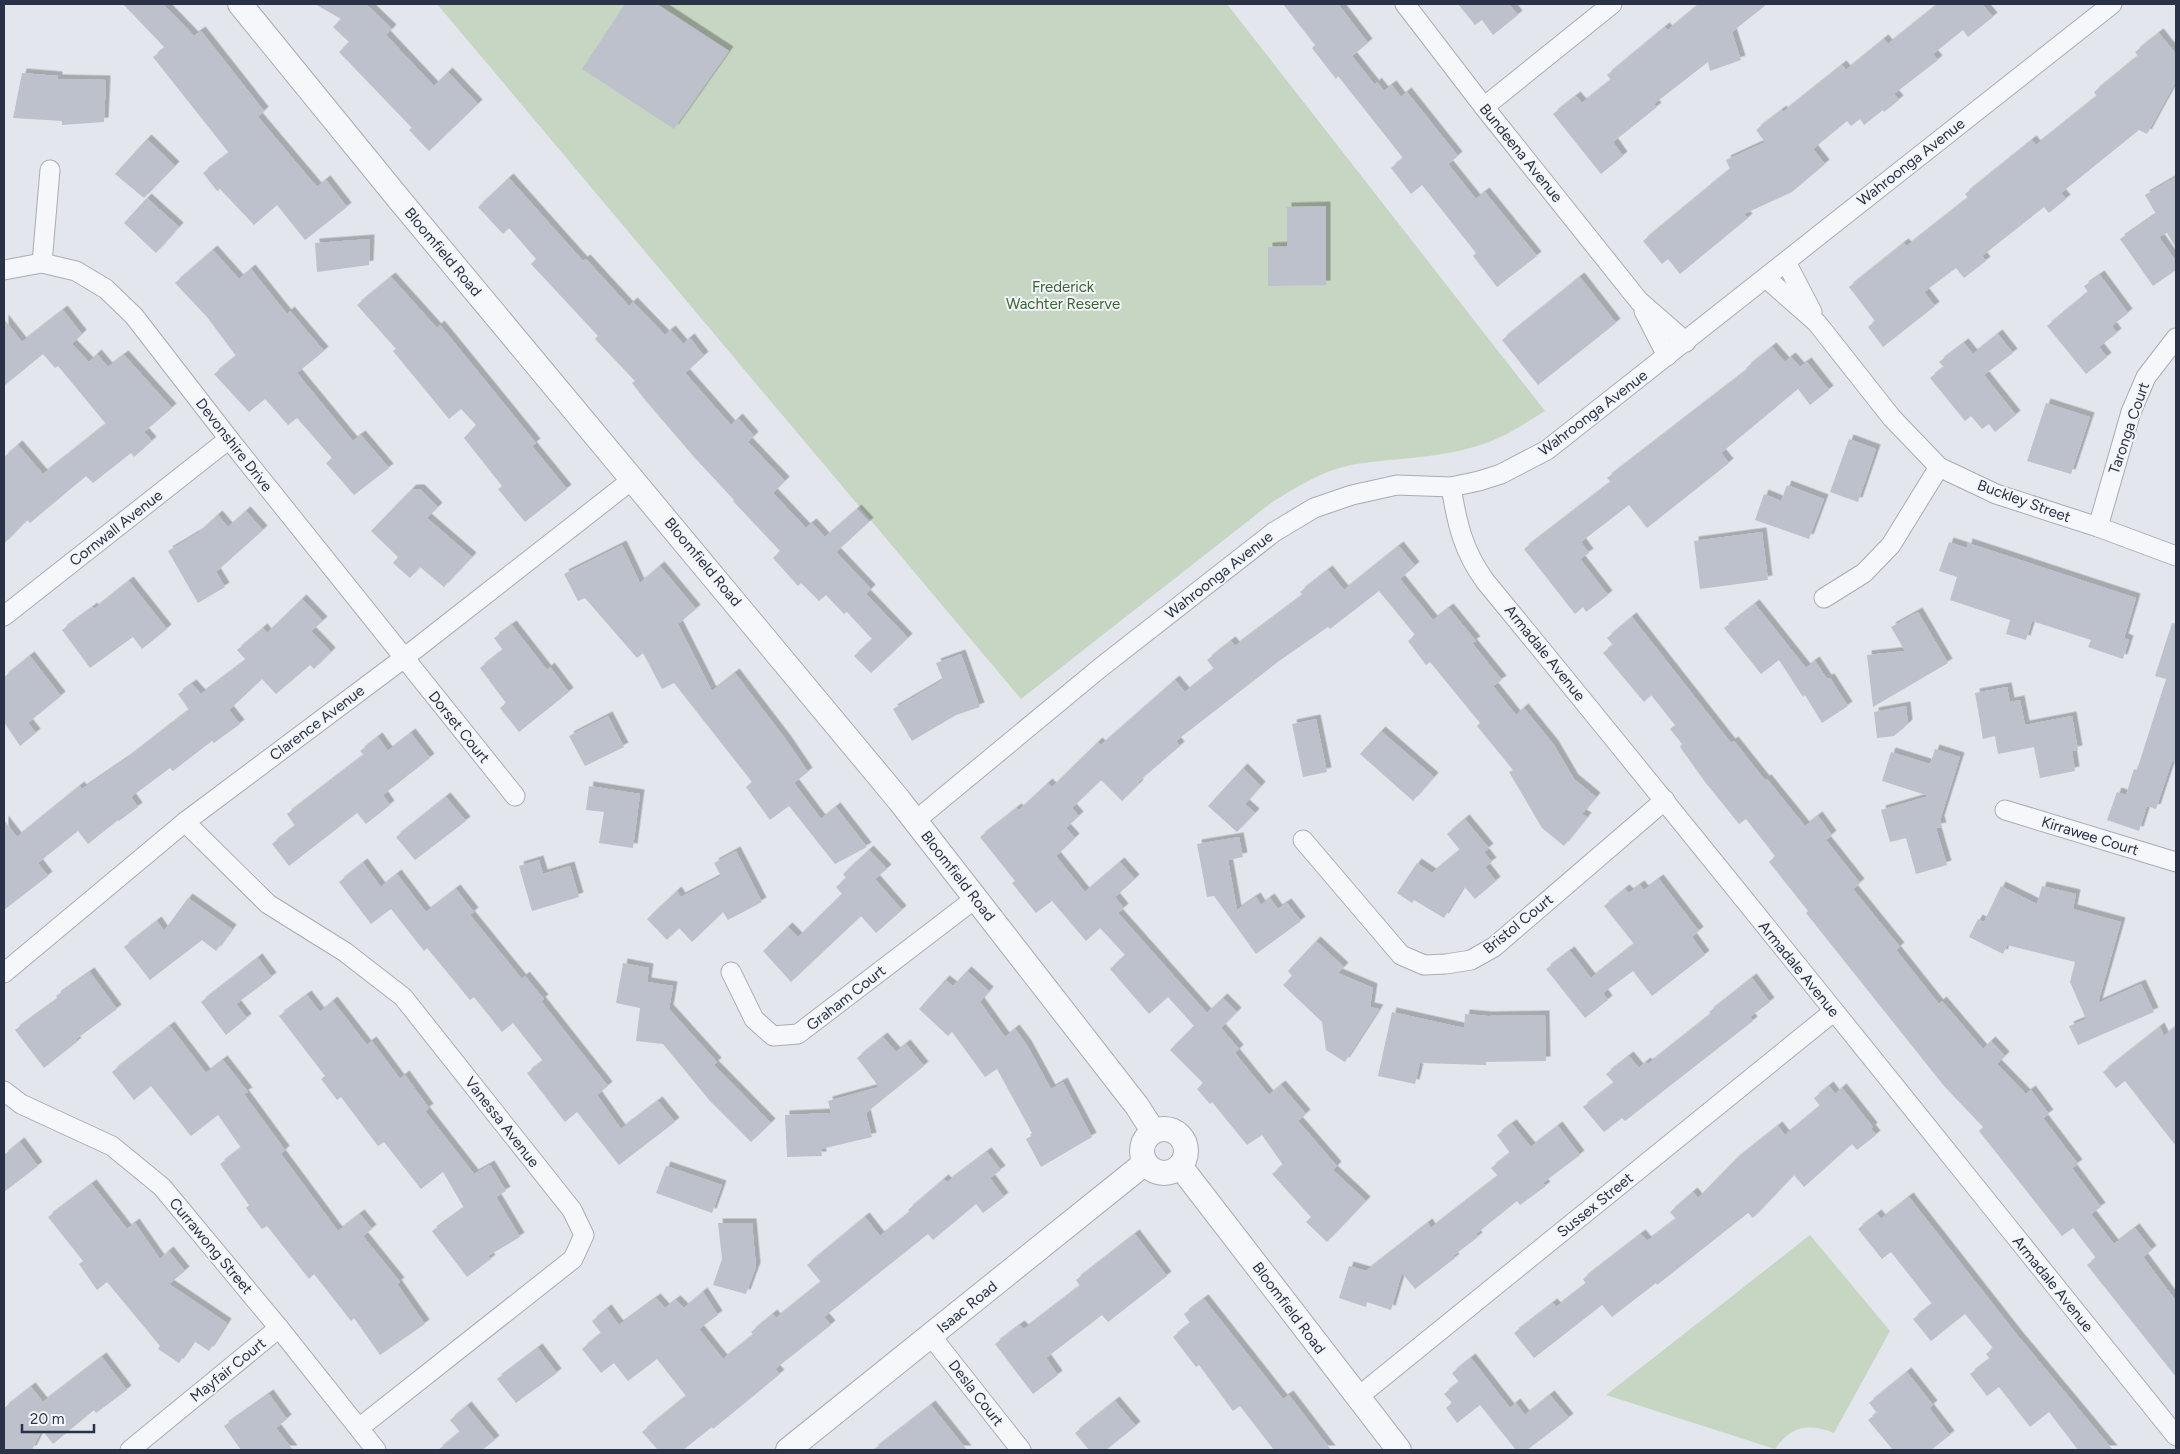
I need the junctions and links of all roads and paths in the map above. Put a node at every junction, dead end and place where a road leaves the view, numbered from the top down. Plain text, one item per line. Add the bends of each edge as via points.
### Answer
1 (240, 4) edge
2 (1405, 4) edge
3 (1612, 4) edge
4 (2112, 4) edge
5 (1484, 107) junction
6 (50, 170) dead end
7 (1786, 262) junction
8 (42, 263) junction
9 (4, 270) edge
10 (1766, 278) junction
11 (1639, 301) junction
12 (1817, 322) junction
13 (2176, 338) edge
14 (1686, 342) junction
15 (1667, 356) junction
16 (229, 439) junction
17 (1939, 467) junction
18 (633, 479) junction
19 (1451, 486) junction
20 (2098, 527) junction
21 (2176, 556) edge
22 (1824, 598) dead end
23 (4, 616) edge
24 (404, 658) junction
25 (515, 796) dead end
26 (1665, 800) junction
27 (2005, 810) dead end
28 (915, 821) junction
29 (185, 822) junction
30 (1304, 840) dead end
31 (2176, 862) edge
32 (976, 898) junction
33 (731, 972) dead end
34 (4, 973) edge
35 (1833, 1012) junction
36 (4, 1091) edge
37 (1153, 1131) junction
38 (1145, 1163) junction
39 (1180, 1166) junction
40 (279, 1328) junction
41 (931, 1336) junction
42 (1358, 1398) junction
43 (359, 1428) junction
44 (2176, 1436) edge
45 (130, 1450) edge
46 (376, 1450) edge
47 (788, 1450) edge
48 (1021, 1450) edge
49 (1399, 1450) edge

1 - 18 street, Bloomfield Road
2 - 5 street, Bundeena Avenue
3 - 5 street
4 - 7 street, Wahroonga Avenue
5 - 11 street, Bundeena Avenue
6 - 8 street
7 - 10 street, Wahroonga Avenue
7 - 12 street, Buckley Street
8 - 9 street, Devonshire Drive
8 - 16 street, Devonshire Drive via 76,271 106,289 134,316
10 - 12 street, Buckley Street
10 - 14 street, Wahroonga Avenue
11 - 14 street, Bundeena Avenue
11 - 15 street, Bundeena Avenue
12 - 17 street, Buckley Street via 1892,418
13 - 20 street, Taronga Court via 2146,377 2131,412
14 - 15 street, Wahroonga Avenue
15 - 19 street, Wahroonga Avenue via 1547,450 1501,474
16 - 23 street, Cornwall Avenue
16 - 24 street, Devonshire Drive
17 - 20 street, Buckley Street via 1996,494
17 - 22 street via 1891,545 1864,573
18 - 24 street, Clarence Avenue
18 - 28 street, Bloomfield Road
19 - 26 street, Armadale Avenue via 1460,532 1479,573
19 - 28 street, Wahroonga Avenue via 1397,485 1352,495 1314,508 1274,532 1100,668
20 - 21 street, Buckley Street
24 - 25 street, Dorset Court
24 - 29 street, Clarence Avenue
26 - 30 street, Bristol Court via 1494,947 1471,960 1446,964 1424,964 1401,955
26 - 35 street, Armadale Avenue
27 - 31 street, Kirrawee Court
28 - 32 street, Bloomfield Road
29 - 34 street, Clarence Avenue
29 - 43 street, Vanessa Avenue via 268,904 345,952 403,997 572,1210 584,1235 573,1259
32 - 33 street, Graham Court via 798,1034 773,1036 754,1019
32 - 37 street, Bloomfield Road
35 - 42 street, Sussex Street
35 - 44 street, Armadale Avenue
36 - 40 street, Currawong Street via 21,1104 112,1146 162,1187
37 - 38 street via 1143,1141
37 - 39 street via 1170,1129 1183,1139 1186,1156
38 - 39 street via 1155,1172 1162,1173 1169,1173
38 - 41 street, Isaac Road
39 - 42 street, Bloomfield Road
40 - 43 street, Currawong Street
40 - 45 street, Mayfair Court
41 - 47 street, Isaac Road
41 - 48 street, Desla Court
42 - 49 street, Bloomfield Road
43 - 46 street, Currawong Street

